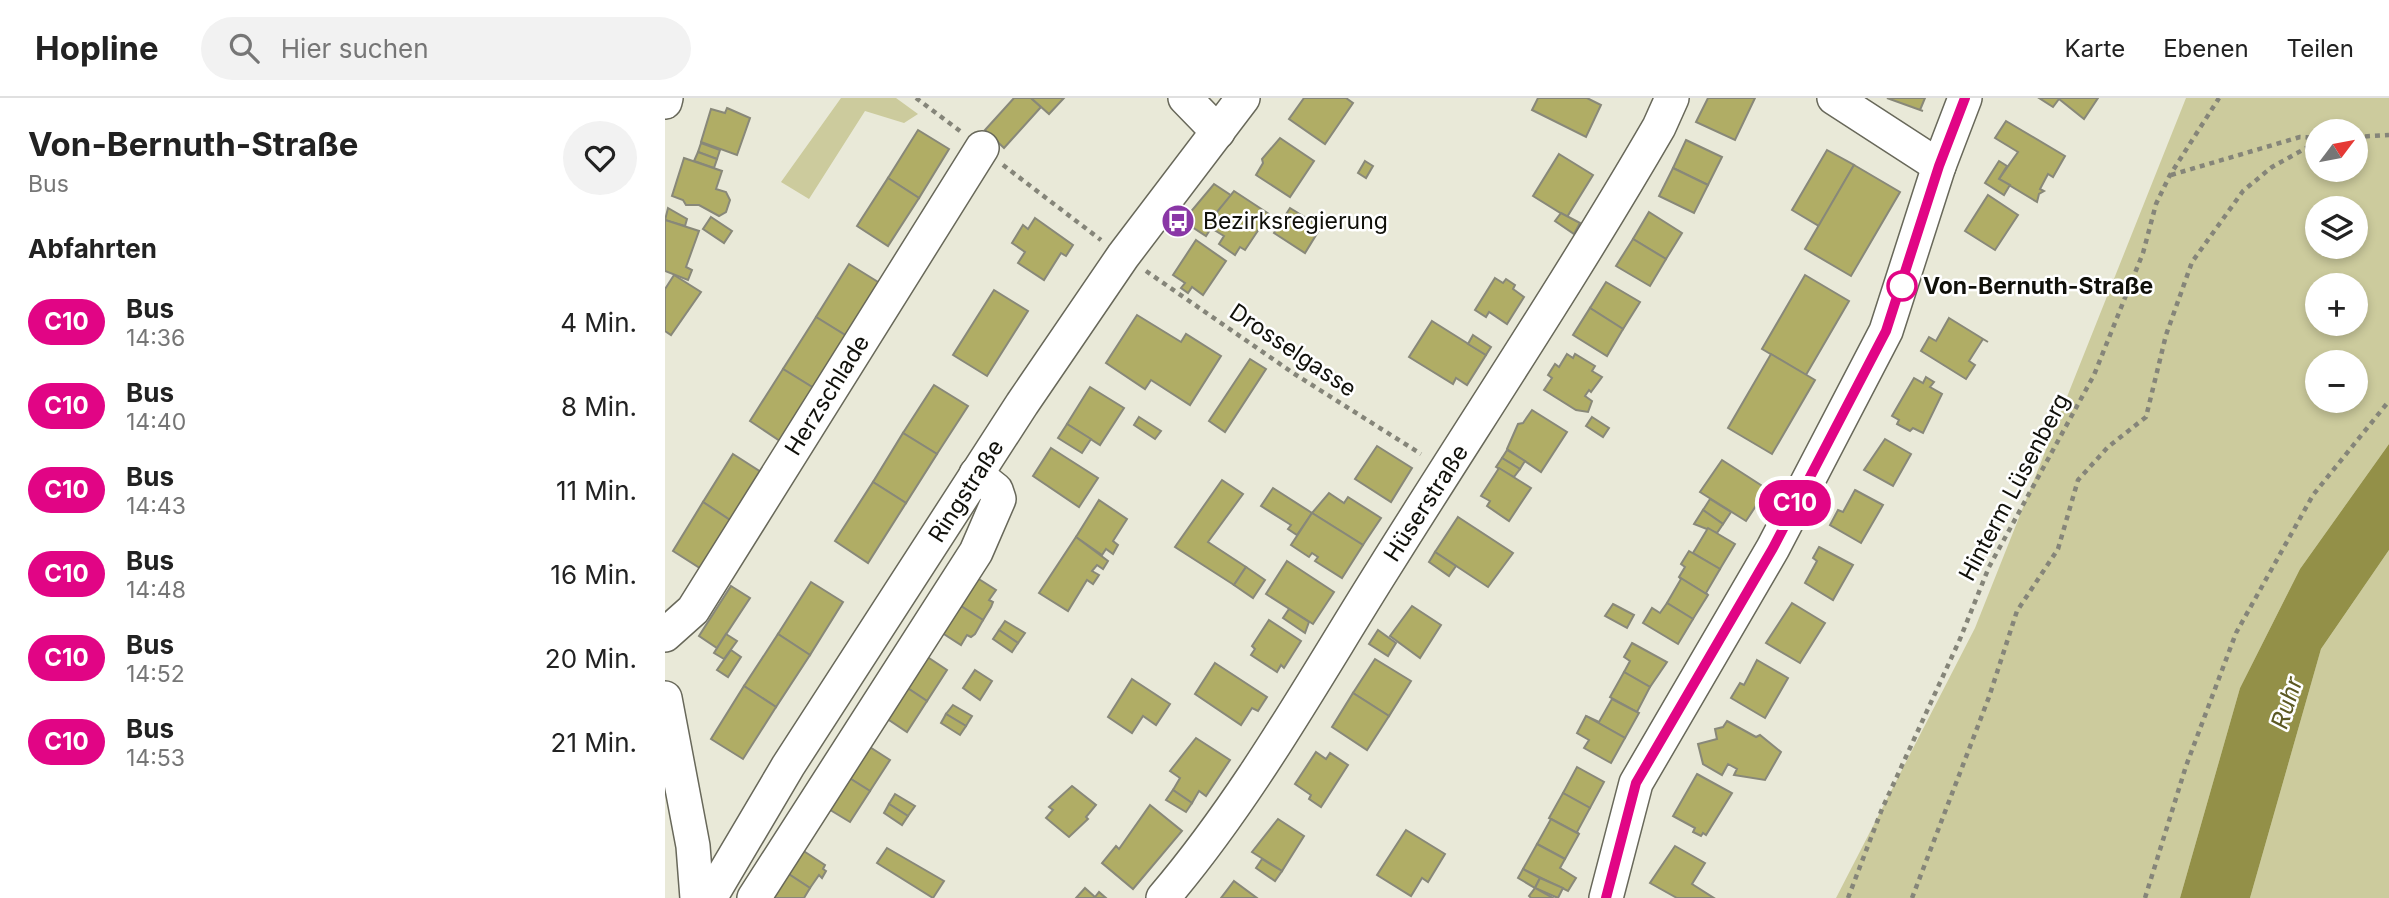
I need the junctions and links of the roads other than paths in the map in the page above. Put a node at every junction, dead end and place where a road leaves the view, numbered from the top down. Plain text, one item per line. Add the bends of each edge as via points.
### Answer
1 (1185, 98) edge
2 (1243, 98) edge
3 (1672, 98) edge
4 (1834, 98) edge
5 (1965, 98) edge
6 (1218, 132) junction
7 (982, 148) dead end
8 (1939, 166) junction
9 (976, 474) junction
10 (665, 635) edge
11 (665, 698) edge
12 (697, 898) edge
13 (710, 898) edge
14 (754, 898) edge
15 (1163, 898) edge
16 (1606, 898) edge

1 - 6 street
2 - 6 street, Ringstraße
3 - 15 street, Hüserstraße via 1581,260 1247,786
4 - 8 street
5 - 8 street
6 - 9 street, Ringstraße via 1123,256
7 - 10 street, Herzschlade via 693,610
8 - 16 street via 1886,331 1773,548 1636,783
9 - 13 street, Ringstraße
9 - 14 street via 996,490 999,499 976,552
11 - 12 street via 693,846

